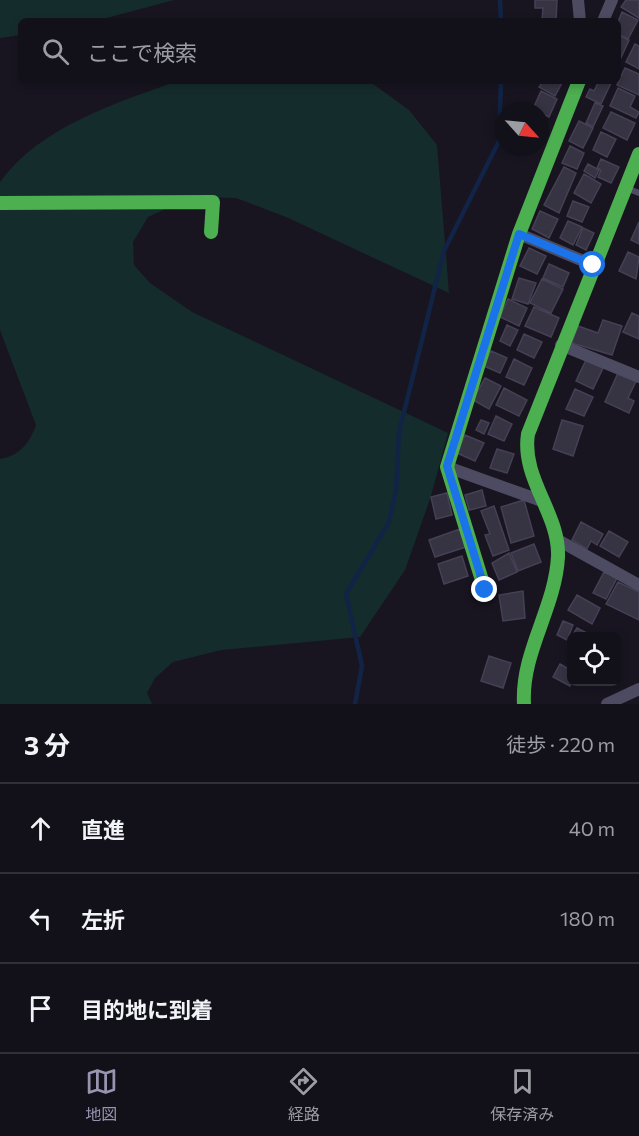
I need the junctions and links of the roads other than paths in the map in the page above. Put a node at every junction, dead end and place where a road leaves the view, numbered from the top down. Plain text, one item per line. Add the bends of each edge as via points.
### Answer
1 (578, 0) edge
2 (612, 0) edge
3 (580, 18) edge
4 (604, 18) edge
5 (578, 84) edge
6 (639, 154) edge
7 (633, 190) edge
8 (0, 203) edge
9 (211, 232) dead end
10 (519, 234) junction
11 (593, 265) junction
12 (561, 345) junction
13 (639, 377) edge
14 (447, 466) junction
15 (542, 501) junction
16 (556, 539) junction
17 (639, 585) edge
18 (485, 590) dead end
19 (639, 689) edge
20 (524, 704) edge
21 (607, 704) edge

1 - 3 street
2 - 4 street
5 - 10 street
6 - 7 street
7 - 11 street
8 - 9 street via 213,202
10 - 11 street
10 - 14 street
11 - 12 street
12 - 13 street
12 - 15 street via 531,423 527,445 531,472
14 - 15 street
14 - 18 street
15 - 16 street
16 - 17 street
16 - 20 street via 557,571 529,662
19 - 21 street

